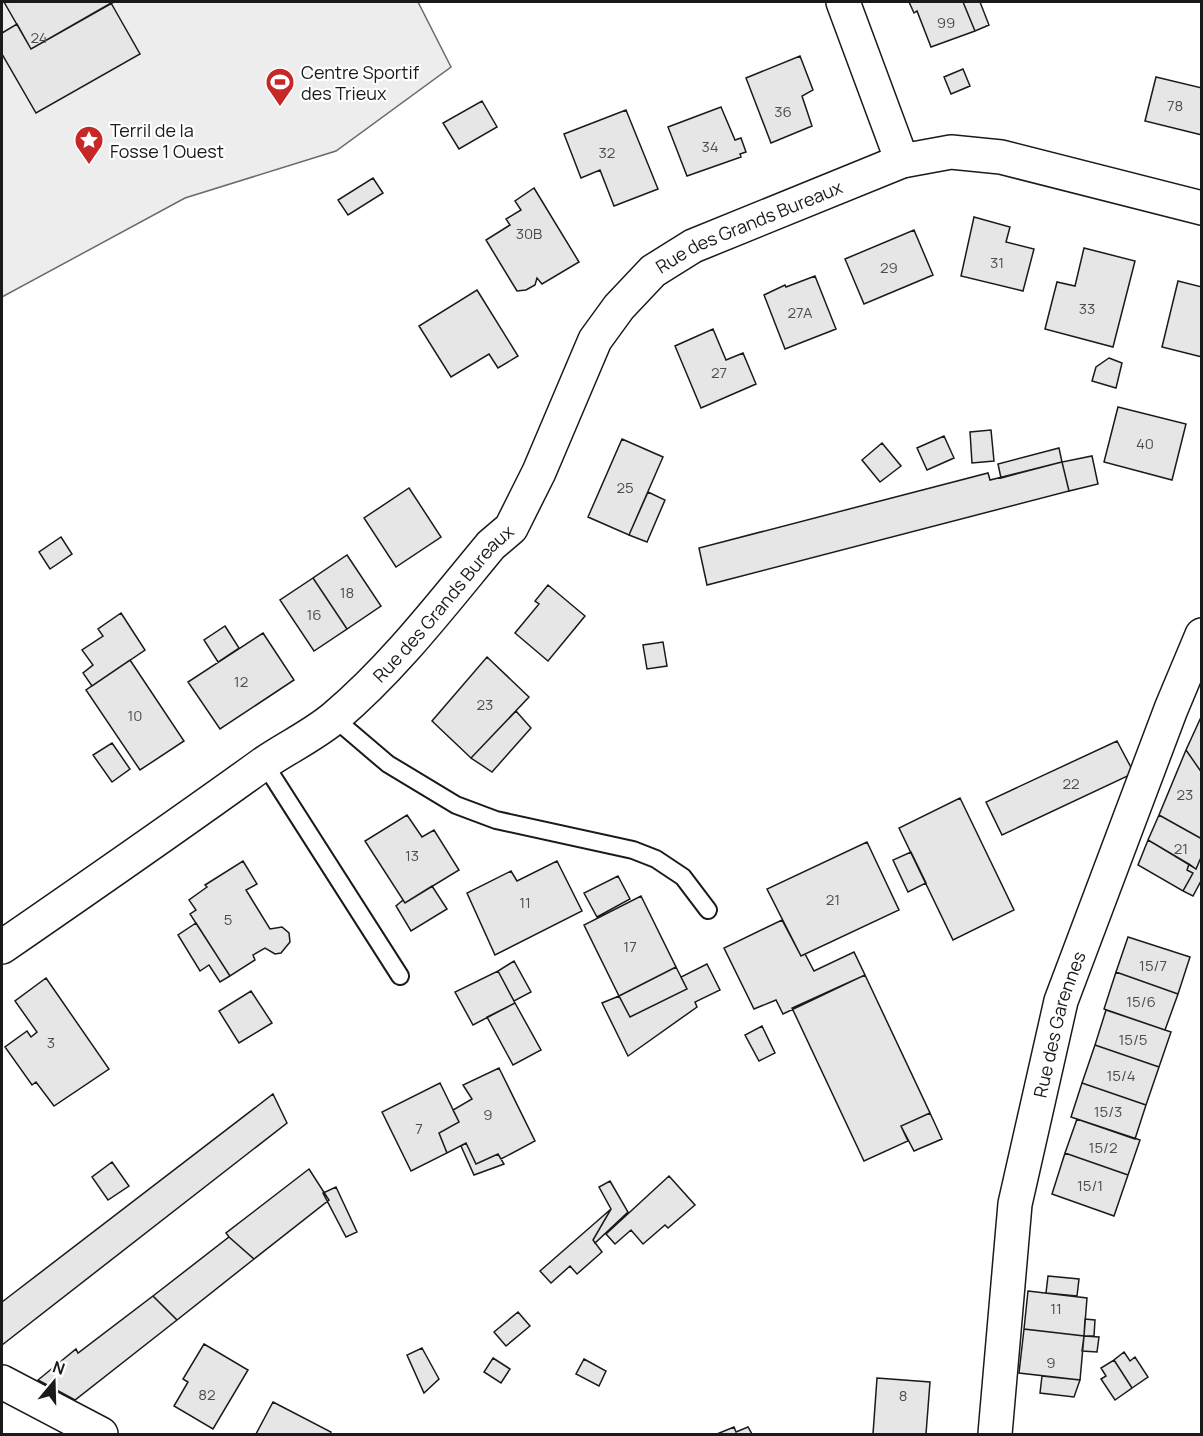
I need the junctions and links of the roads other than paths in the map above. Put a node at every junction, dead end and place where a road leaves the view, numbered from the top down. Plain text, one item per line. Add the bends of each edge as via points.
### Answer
1 (843, 2) edge
2 (902, 161) junction
3 (1202, 208) edge
4 (1202, 636) edge
5 (334, 718) junction
6 (264, 763) junction
7 (708, 910) dead end
8 (2, 947) edge
9 (400, 976) dead end
10 (2, 1382) edge
11 (101, 1434) edge
12 (994, 1434) edge

1 - 2 street
2 - 3 street, Rue des Grands Bureaux via 951,152 1001,157
2 - 5 street, Rue des Grands Bureaux via 693,246 653,271 594,340 511,528 491,545 378,676
4 - 12 street, Rue des Garennes via 1061,1001 1015,1204
5 - 6 street, Rue des Grands Bureaux
5 - 7 lane via 388,764 456,805 496,820 633,850 656,859 683,877
6 - 8 street, Rue des Grands Bureaux
6 - 9 lane
10 - 11 street

